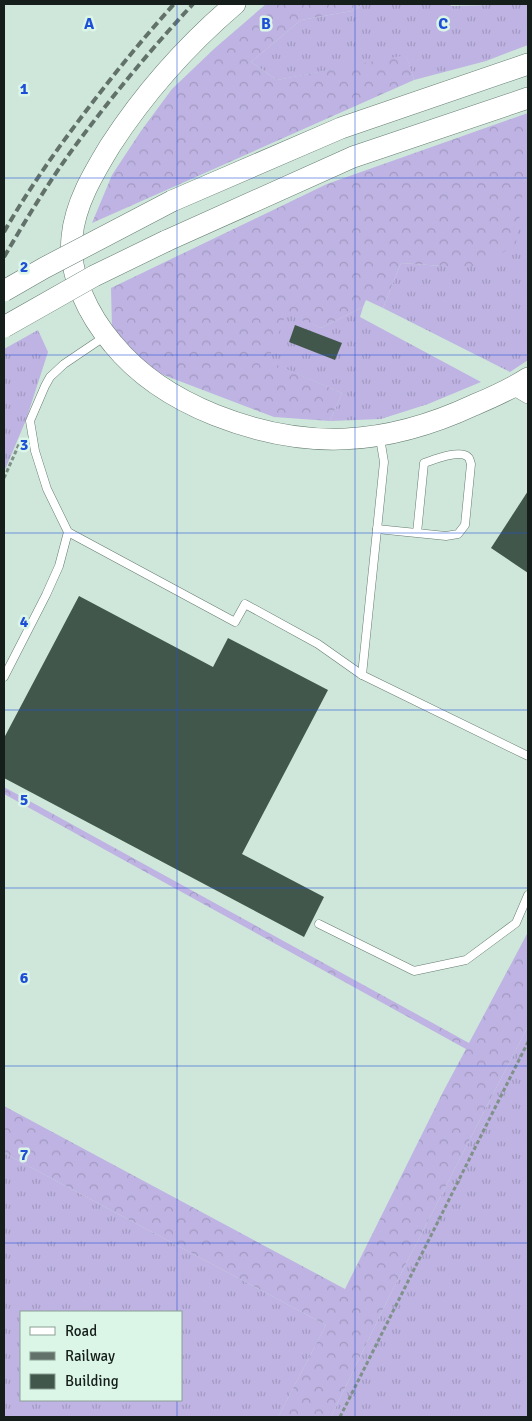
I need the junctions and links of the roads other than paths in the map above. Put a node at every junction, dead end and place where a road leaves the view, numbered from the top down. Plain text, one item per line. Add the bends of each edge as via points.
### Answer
1 (236, 4) edge
2 (528, 64) edge
3 (528, 98) edge
4 (4, 291) edge
5 (4, 327) edge
6 (106, 336) junction
7 (523, 387) edge
8 (380, 436) junction
9 (377, 528) junction
10 (68, 532) junction
11 (417, 533) junction
12 (362, 675) junction
13 (4, 677) edge
14 (528, 756) edge
15 (528, 895) edge
16 (319, 924) dead end

1 - 6 main road via 188,47 155,85 122,129 84,193 73,228 73,259 88,306
2 - 4 main road, bridge via 341,128 172,201
3 - 5 main road, bridge via 353,157 94,276
6 - 8 main road via 128,361 161,388 188,403 248,427 335,440
6 - 10 lane via 64,364 50,378 30,421 47,489
7 - 8 main road via 437,421
8 - 9 lane via 384,462
9 - 11 lane
9 - 12 lane
10 - 12 lane via 235,622 245,604 318,644
10 - 13 lane via 59,566
11 - 11 lane via 424,463 454,454 466,455 471,464 463,528 451,536
12 - 14 lane
15 - 16 lane via 516,923 466,960 414,971

